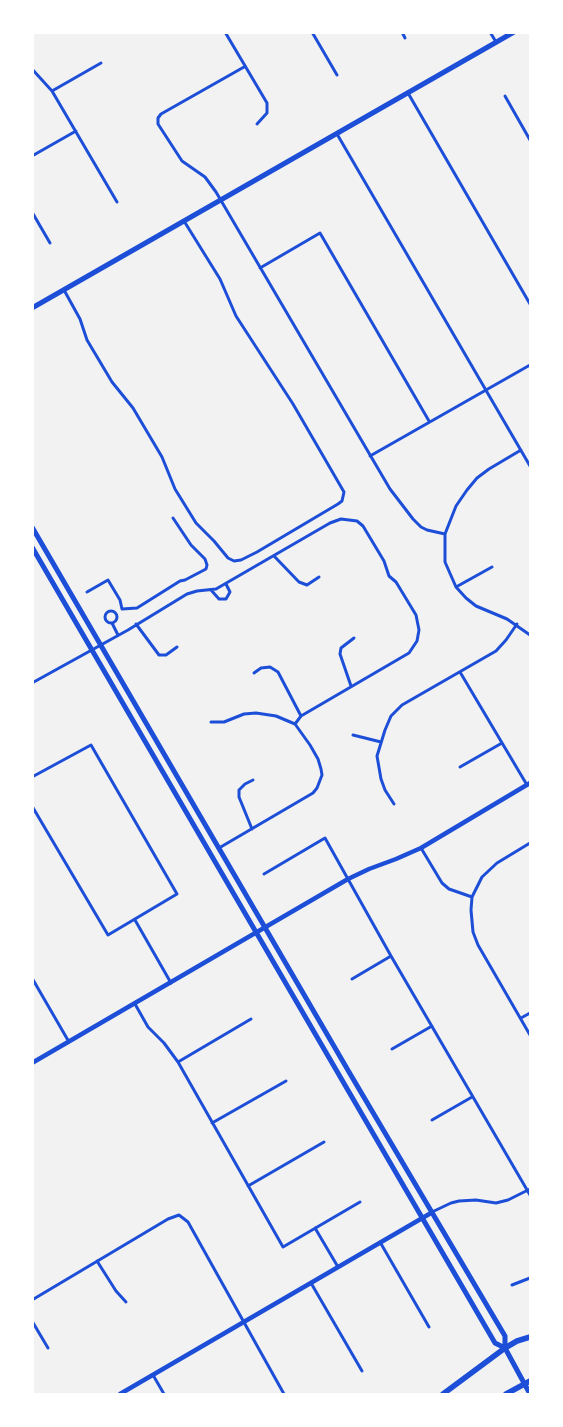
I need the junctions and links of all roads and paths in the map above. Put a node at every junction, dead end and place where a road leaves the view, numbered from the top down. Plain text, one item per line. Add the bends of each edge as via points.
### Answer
1 (225, 32) edge
2 (312, 32) edge
3 (402, 32) edge
4 (490, 32) edge
5 (514, 32) edge
6 (405, 38) dead end
7 (496, 42) junction
8 (101, 63) dead end
9 (244, 67) junction
10 (33, 72) edge
11 (336, 74) dead end
12 (52, 90) junction
13 (408, 93) junction
14 (505, 96) dead end
15 (256, 124) dead end
16 (76, 131) junction
17 (337, 134) junction
18 (530, 140) edge
19 (32, 156) edge
20 (221, 200) junction
21 (117, 202) dead end
22 (32, 212) edge
23 (184, 222) junction
24 (50, 243) dead end
25 (260, 268) junction
26 (64, 290) junction
27 (530, 304) edge
28 (32, 308) edge
29 (530, 365) edge
30 (487, 390) junction
31 (429, 421) junction
32 (521, 450) junction
33 (370, 456) junction
34 (530, 466) edge
35 (172, 518) dead end
36 (32, 527) edge
37 (445, 534) junction
38 (32, 547) edge
39 (274, 556) junction
40 (492, 567) dead end
41 (319, 577) dead end
42 (226, 584) junction
43 (456, 587) junction
44 (211, 590) junction
45 (87, 592) dead end
46 (122, 609) junction
47 (116, 614) junction
48 (112, 623) junction
49 (136, 624) junction
50 (517, 624) junction
51 (118, 635) junction
52 (530, 635) edge
53 (354, 638) dead end
54 (100, 644) junction
55 (177, 647) dead end
56 (91, 649) junction
57 (460, 672) junction
58 (254, 673) dead end
59 (32, 683) edge
60 (352, 686) junction
61 (301, 716) junction
62 (211, 722) dead end
63 (296, 724) junction
64 (353, 735) dead end
65 (381, 742) junction
66 (502, 743) junction
67 (460, 767) dead end
68 (32, 777) edge
69 (253, 780) dead end
70 (529, 784) edge
71 (394, 804) dead end
72 (32, 806) edge
73 (252, 829) junction
74 (530, 843) edge
75 (219, 848) junction
76 (420, 848) junction
77 (264, 874) dead end
78 (348, 879) junction
79 (472, 897) junction
80 (134, 920) junction
81 (265, 927) junction
82 (256, 932) junction
83 (391, 956) junction
84 (32, 978) edge
85 (352, 979) dead end
86 (171, 984) junction
87 (135, 1004) junction
88 (530, 1013) edge
89 (521, 1018) junction
90 (251, 1020) dead end
91 (432, 1026) junction
92 (530, 1035) edge
93 (69, 1042) junction
94 (392, 1049) dead end
95 (178, 1062) junction
96 (32, 1063) edge
97 (286, 1081) dead end
98 (472, 1097) junction
99 (432, 1120) dead end
100 (212, 1123) junction
101 (324, 1142) dead end
102 (248, 1186) junction
103 (529, 1190) edge
104 (530, 1195) edge
105 (360, 1202) dead end
106 (431, 1213) junction
107 (422, 1217) junction
108 (315, 1228) junction
109 (380, 1242) junction
110 (97, 1261) junction
111 (338, 1267) junction
112 (530, 1278) edge
113 (311, 1283) junction
114 (512, 1285) dead end
115 (32, 1300) edge
116 (126, 1302) dead end
117 (32, 1321) edge
118 (244, 1322) junction
119 (429, 1327) dead end
120 (530, 1337) edge
121 (48, 1348) dead end
122 (505, 1348) junction
123 (362, 1371) dead end
124 (153, 1375) junction
125 (530, 1381) edge
126 (120, 1394) edge
127 (164, 1394) edge
128 (284, 1394) edge
129 (443, 1394) edge
130 (506, 1394) edge
131 (530, 1394) edge

1 - 9 street
2 - 11 street
3 - 6 street
4 - 7 street
5 - 7 main road
7 - 13 main road
8 - 12 street
9 - 15 street via 267,103 267,112
9 - 20 street via 158,118 161,130 182,161 205,178
10 - 12 street
12 - 16 street
13 - 17 main road
13 - 27 street
14 - 18 street
16 - 19 street
16 - 21 street
17 - 20 main road
17 - 30 street
20 - 23 main road
20 - 25 street
22 - 24 street
23 - 26 main road
23 - 26 street via 220,279 236,316 293,404 344,492 338,504 257,552 241,560 228,558 190,514 134,408 112,382 91,347
25 - 31 street via 320,233
25 - 33 street
26 - 28 main road
29 - 30 street
30 - 31 street
30 - 32 street
31 - 33 street
32 - 34 street
32 - 37 street via 477,478 456,506
33 - 37 street via 413,518 427,530
35 - 46 street via 205,559 206,569 137,608
36 - 54 main road
37 - 43 street via 445,562
38 - 56 main road
39 - 41 street via 299,582 307,585
39 - 42 street
39 - 60 street via 341,519 356,521 363,526 380,554 389,576 416,616 419,634 409,653
40 - 43 street
42 - 44 street
42 - 44 street via 230,592 226,599 219,599
43 - 50 street via 476,606
44 - 49 street via 186,594
45 - 46 street via 108,580
46 - 47 street
47 - 48 street
47 - 48 street via 112,611 106,614 106,620
48 - 51 street
49 - 51 street
49 - 55 street via 159,655 166,655
50 - 52 street
50 - 57 street via 496,651
51 - 54 street
53 - 60 street via 341,648 340,654
54 - 56 street
54 - 75 main road
56 - 59 street
56 - 82 main road
57 - 65 street via 402,705 391,716
57 - 66 street
58 - 61 street via 261,668 278,672
60 - 61 street
61 - 63 street
62 - 63 street via 224,722 256,713
63 - 73 street via 318,759 322,775 319,784 313,793
64 - 65 street
65 - 71 street via 378,768 385,790
66 - 67 street
66 - 70 street
68 - 80 street via 91,744 177,894
69 - 73 street via 239,790
70 - 76 main road
72 - 80 street via 108,935
73 - 75 street
74 - 79 street via 489,869
75 - 81 main road
76 - 78 main road
76 - 79 street via 442,883
77 - 78 street via 325,838
78 - 81 main road
78 - 83 street
79 - 89 street via 473,932
80 - 86 street
81 - 82 main road
81 - 106 main road
82 - 86 main road
82 - 107 main road
83 - 85 street
83 - 91 street
84 - 93 street
86 - 87 main road
87 - 93 main road
87 - 95 street via 148,1026
88 - 89 street
89 - 92 street
90 - 95 street
91 - 94 street
91 - 98 street
93 - 96 main road
95 - 100 street
97 - 100 street
98 - 99 street
98 - 103 street
100 - 102 street
101 - 102 street
102 - 108 street via 283,1247
103 - 104 street
103 - 106 street via 496,1202 459,1201
105 - 108 street
106 - 107 main road
106 - 122 main road via 505,1336
107 - 109 main road
107 - 122 main road via 495,1343
108 - 111 street
109 - 111 main road
109 - 119 street
110 - 115 street
110 - 116 street
110 - 118 street via 180,1215 188,1222
111 - 113 main road
112 - 114 street
113 - 118 main road
113 - 123 street
117 - 121 street
118 - 124 main road
118 - 128 street
120 - 122 highway
122 - 129 highway
122 - 131 main road
124 - 126 main road
124 - 127 street
125 - 130 highway

